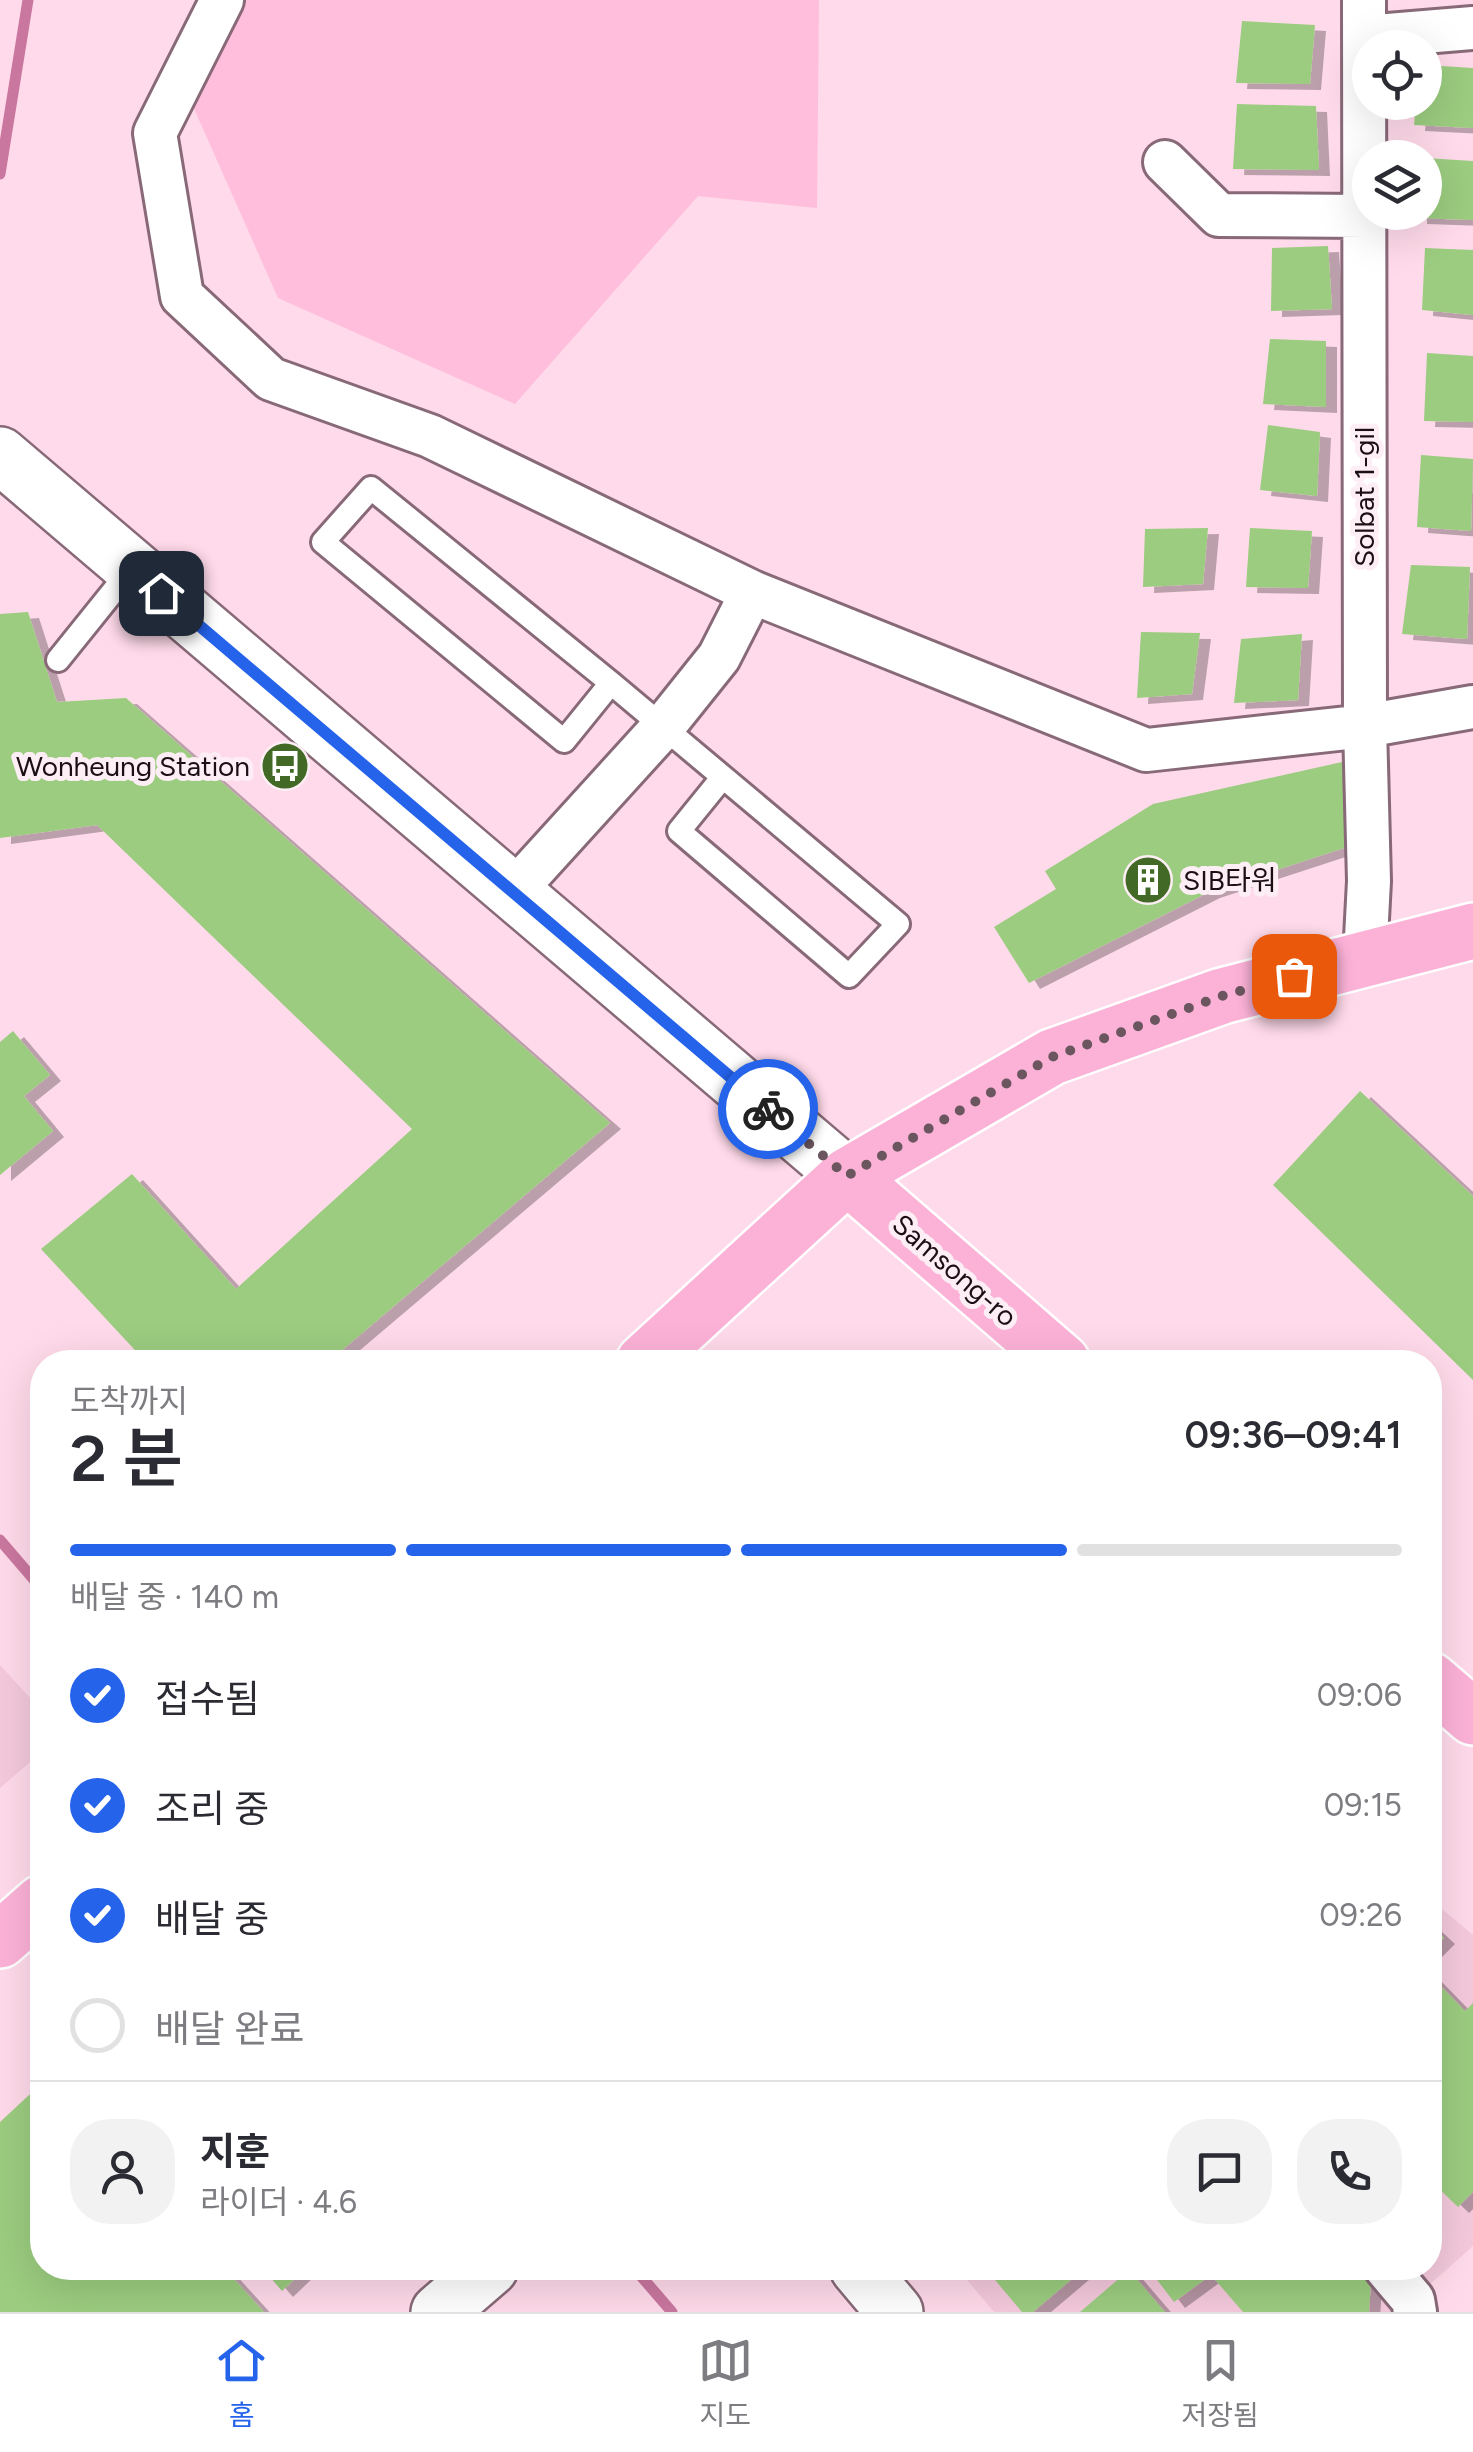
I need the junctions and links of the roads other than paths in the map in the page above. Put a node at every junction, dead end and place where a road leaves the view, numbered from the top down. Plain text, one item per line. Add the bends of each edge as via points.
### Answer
1 (222, 0) edge
2 (1364, 18) edge
3 (1473, 28) edge
4 (1364, 140) edge
5 (1166, 162) dead end
6 (1352, 216) edge
7 (1364, 230) edge
8 (0, 456) edge
9 (132, 568) junction
10 (752, 592) junction
11 (58, 660) dead end
12 (612, 683) junction
13 (1473, 706) edge
14 (1365, 726) junction
15 (663, 727) junction
16 (722, 778) junction
17 (512, 893) junction
18 (1473, 931) edge
19 (1365, 957) junction
20 (847, 1176) junction
21 (657, 1350) edge
22 (1048, 1350) edge
23 (1442, 1690) edge
24 (1473, 1716) edge
25 (30, 1914) edge
26 (0, 1940) edge
27 (476, 2280) edge
28 (868, 2280) edge
29 (1396, 2280) edge
30 (439, 2312) edge
31 (895, 2312) edge
32 (1414, 2312) edge

1 - 10 street via 156,133 182,296 271,378 430,436
2 - 3 street, Solbat 1-gil
2 - 4 street, Solbat 1-gil
5 - 6 street via 1219,216
7 - 14 street, Solbat 1-gil
8 - 9 street
9 - 11 lane
9 - 17 street
10 - 14 street via 1146,750
10 - 15 street via 719,656
12 - 12 lane via 371,488 324,542 564,740
12 - 15 lane
13 - 14 street
14 - 19 street, Solbat 1-gil
15 - 16 lane
15 - 17 street
16 - 16 lane via 679,831 849,976 898,924
17 - 20 street
18 - 19 main road
19 - 20 main road via 1222,996 1052,1057
20 - 21 main road
20 - 22 main road, Samsong-ro
23 - 24 main road
25 - 26 main road
27 - 30 street
28 - 31 street
29 - 32 street

